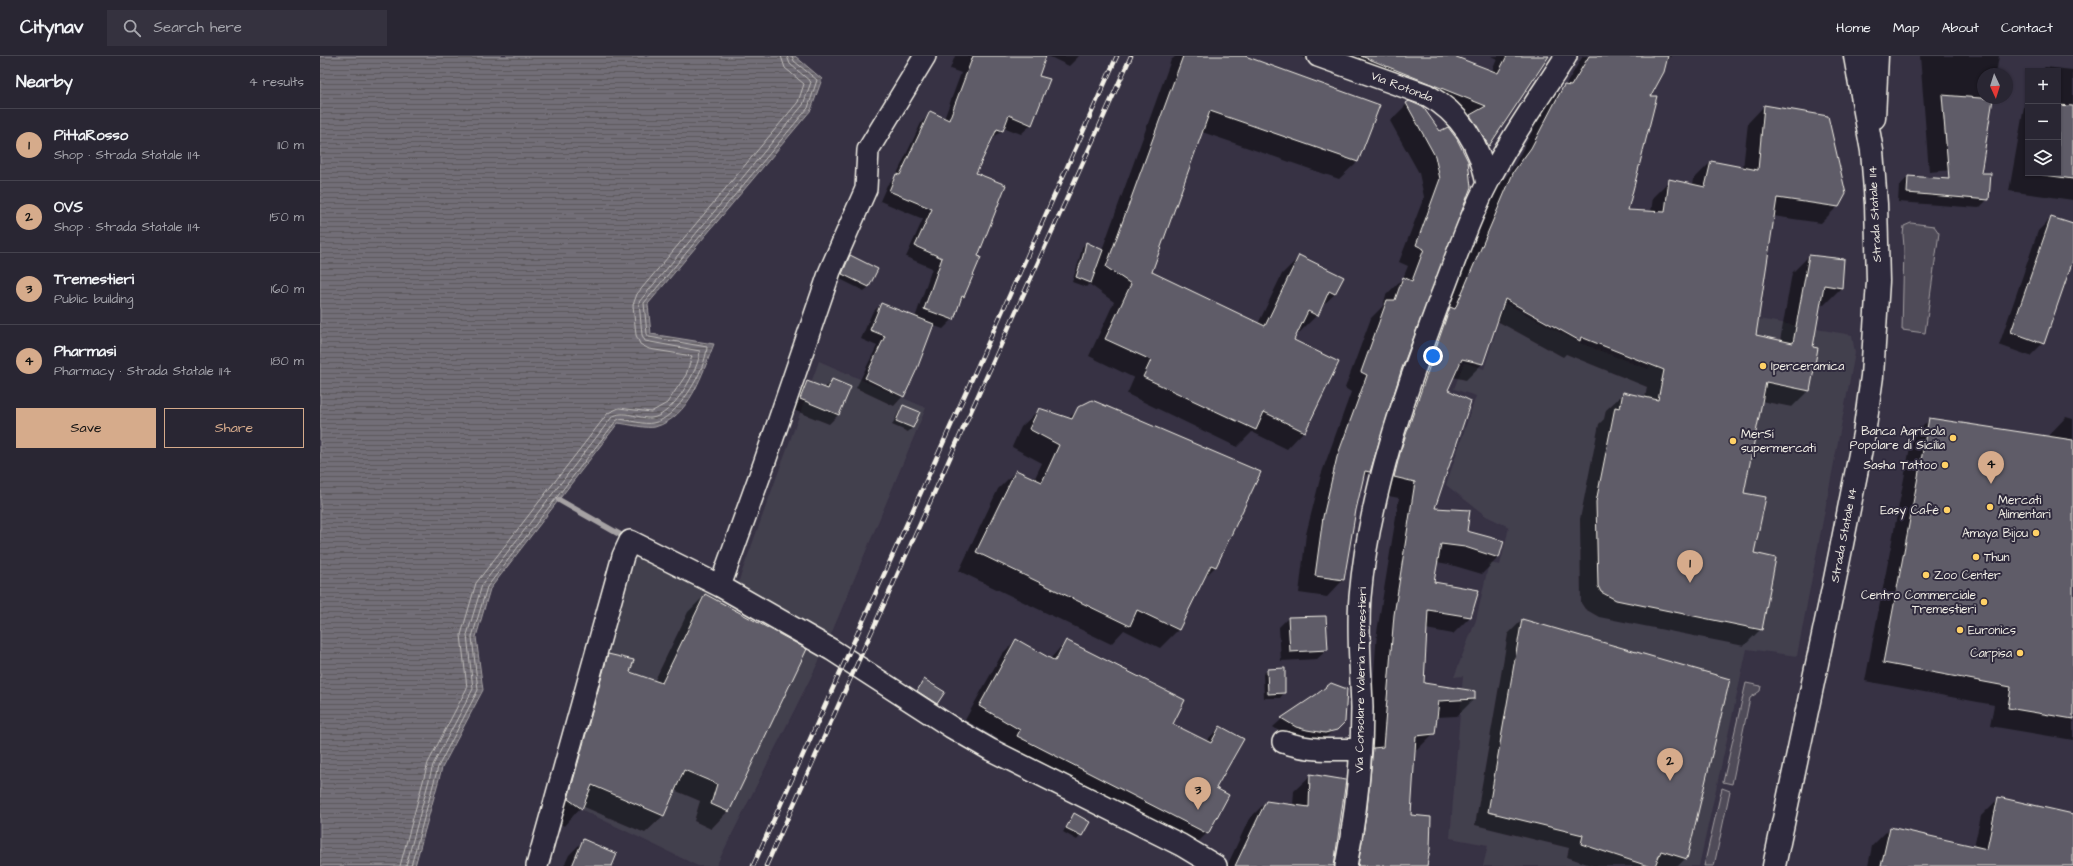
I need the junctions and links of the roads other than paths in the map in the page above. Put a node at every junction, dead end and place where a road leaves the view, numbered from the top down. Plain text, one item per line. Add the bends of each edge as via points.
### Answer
1 (925, 56) edge
2 (1318, 56) edge
3 (1566, 56) edge
4 (1855, 56) edge
5 (1877, 57) edge
6 (1872, 151) junction
7 (1487, 184) junction
8 (720, 586) junction
9 (1283, 742) dead end
10 (1360, 749) junction
11 (537, 866) edge
12 (1216, 866) edge
13 (1346, 866) edge
14 (1774, 866) edge

1 - 8 street via 868,150 866,189 830,271
2 - 7 street, Via Rotonda via 1440,102 1460,121 1477,150 1483,162
3 - 7 street, Via Consolare Valeria Tremestieri
4 - 6 main road
5 - 6 main road
6 - 14 main road, Strada Statale 114 via 1878,281 1872,376 1849,510
7 - 10 street, Via Consolare Valeria Tremestieri via 1415,368 1382,468 1368,534 1360,598
8 - 11 street via 630,541 623,556
8 - 12 street via 832,650 991,750 1181,845
9 - 10 street via 1300,748 1320,750
10 - 13 street, Via Consolare Valeria Tremestieri via 1358,796

